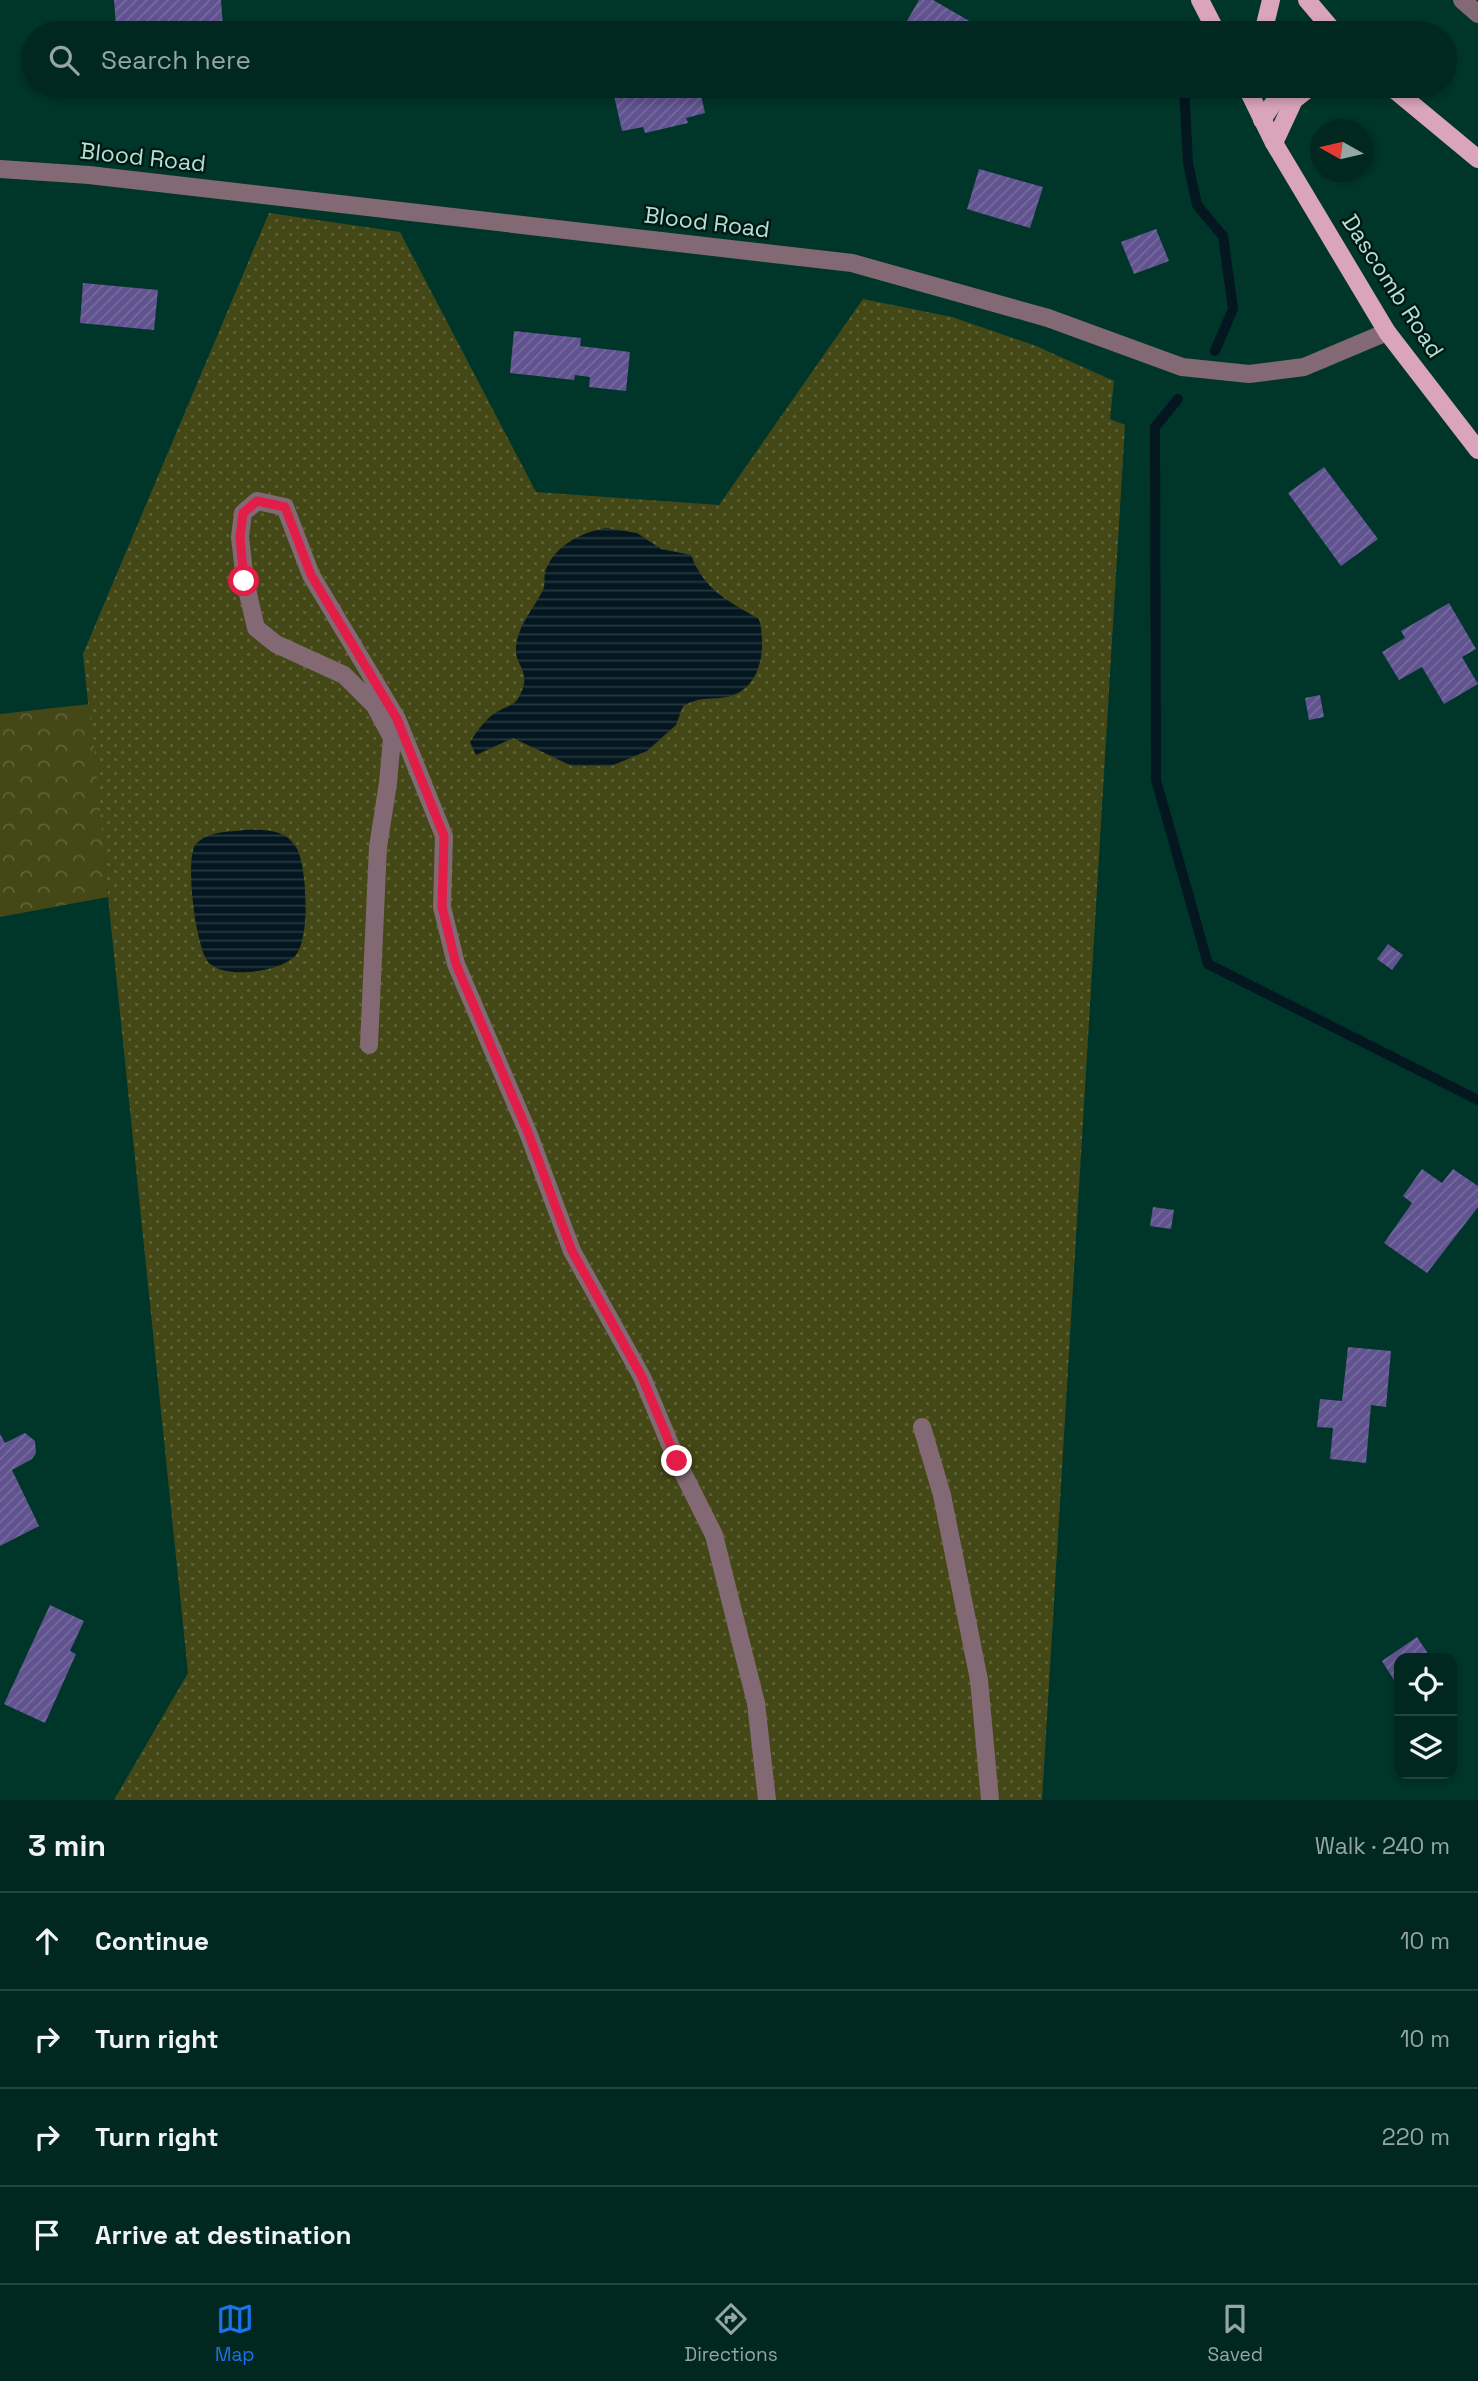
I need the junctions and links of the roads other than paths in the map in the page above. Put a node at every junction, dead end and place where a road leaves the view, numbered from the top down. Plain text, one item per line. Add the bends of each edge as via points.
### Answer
1 (1200, 0) edge
2 (1271, 0) edge
3 (1307, 0) edge
4 (1462, 0) edge
5 (1478, 15) edge
6 (1211, 21) edge
7 (1265, 21) edge
8 (1325, 21) edge
9 (1252, 98) edge
10 (1277, 98) edge
11 (1297, 98) edge
12 (1404, 98) edge
13 (1262, 120) junction
14 (1274, 144) junction
15 (1478, 159) edge
16 (0, 169) edge
17 (1387, 332) junction
18 (1478, 450) edge
19 (369, 1045) dead end
20 (922, 1427) dead end
21 (767, 1800) edge
22 (990, 1800) edge

1 - 6 main road
2 - 7 main road
3 - 8 main road
4 - 5 street
9 - 13 main road, Dascomb Road
10 - 13 main road
11 - 14 main road
12 - 15 main road
13 - 14 main road, Dascomb Road
14 - 17 main road, Dascomb Road
16 - 17 street, Blood Road via 89,175 852,263 1048,318 1182,367 1250,374 1304,367
17 - 18 main road, Dascomb Road
19 - 21 street via 378,847 392,738 375,706 344,674 276,644 256,628 244,581 240,537 243,513 257,501 285,507 311,575 397,719 436,814 444,836 442,907 456,964 529,1135 572,1251 642,1377 714,1535 755,1703
20 - 22 street via 942,1495 979,1680

